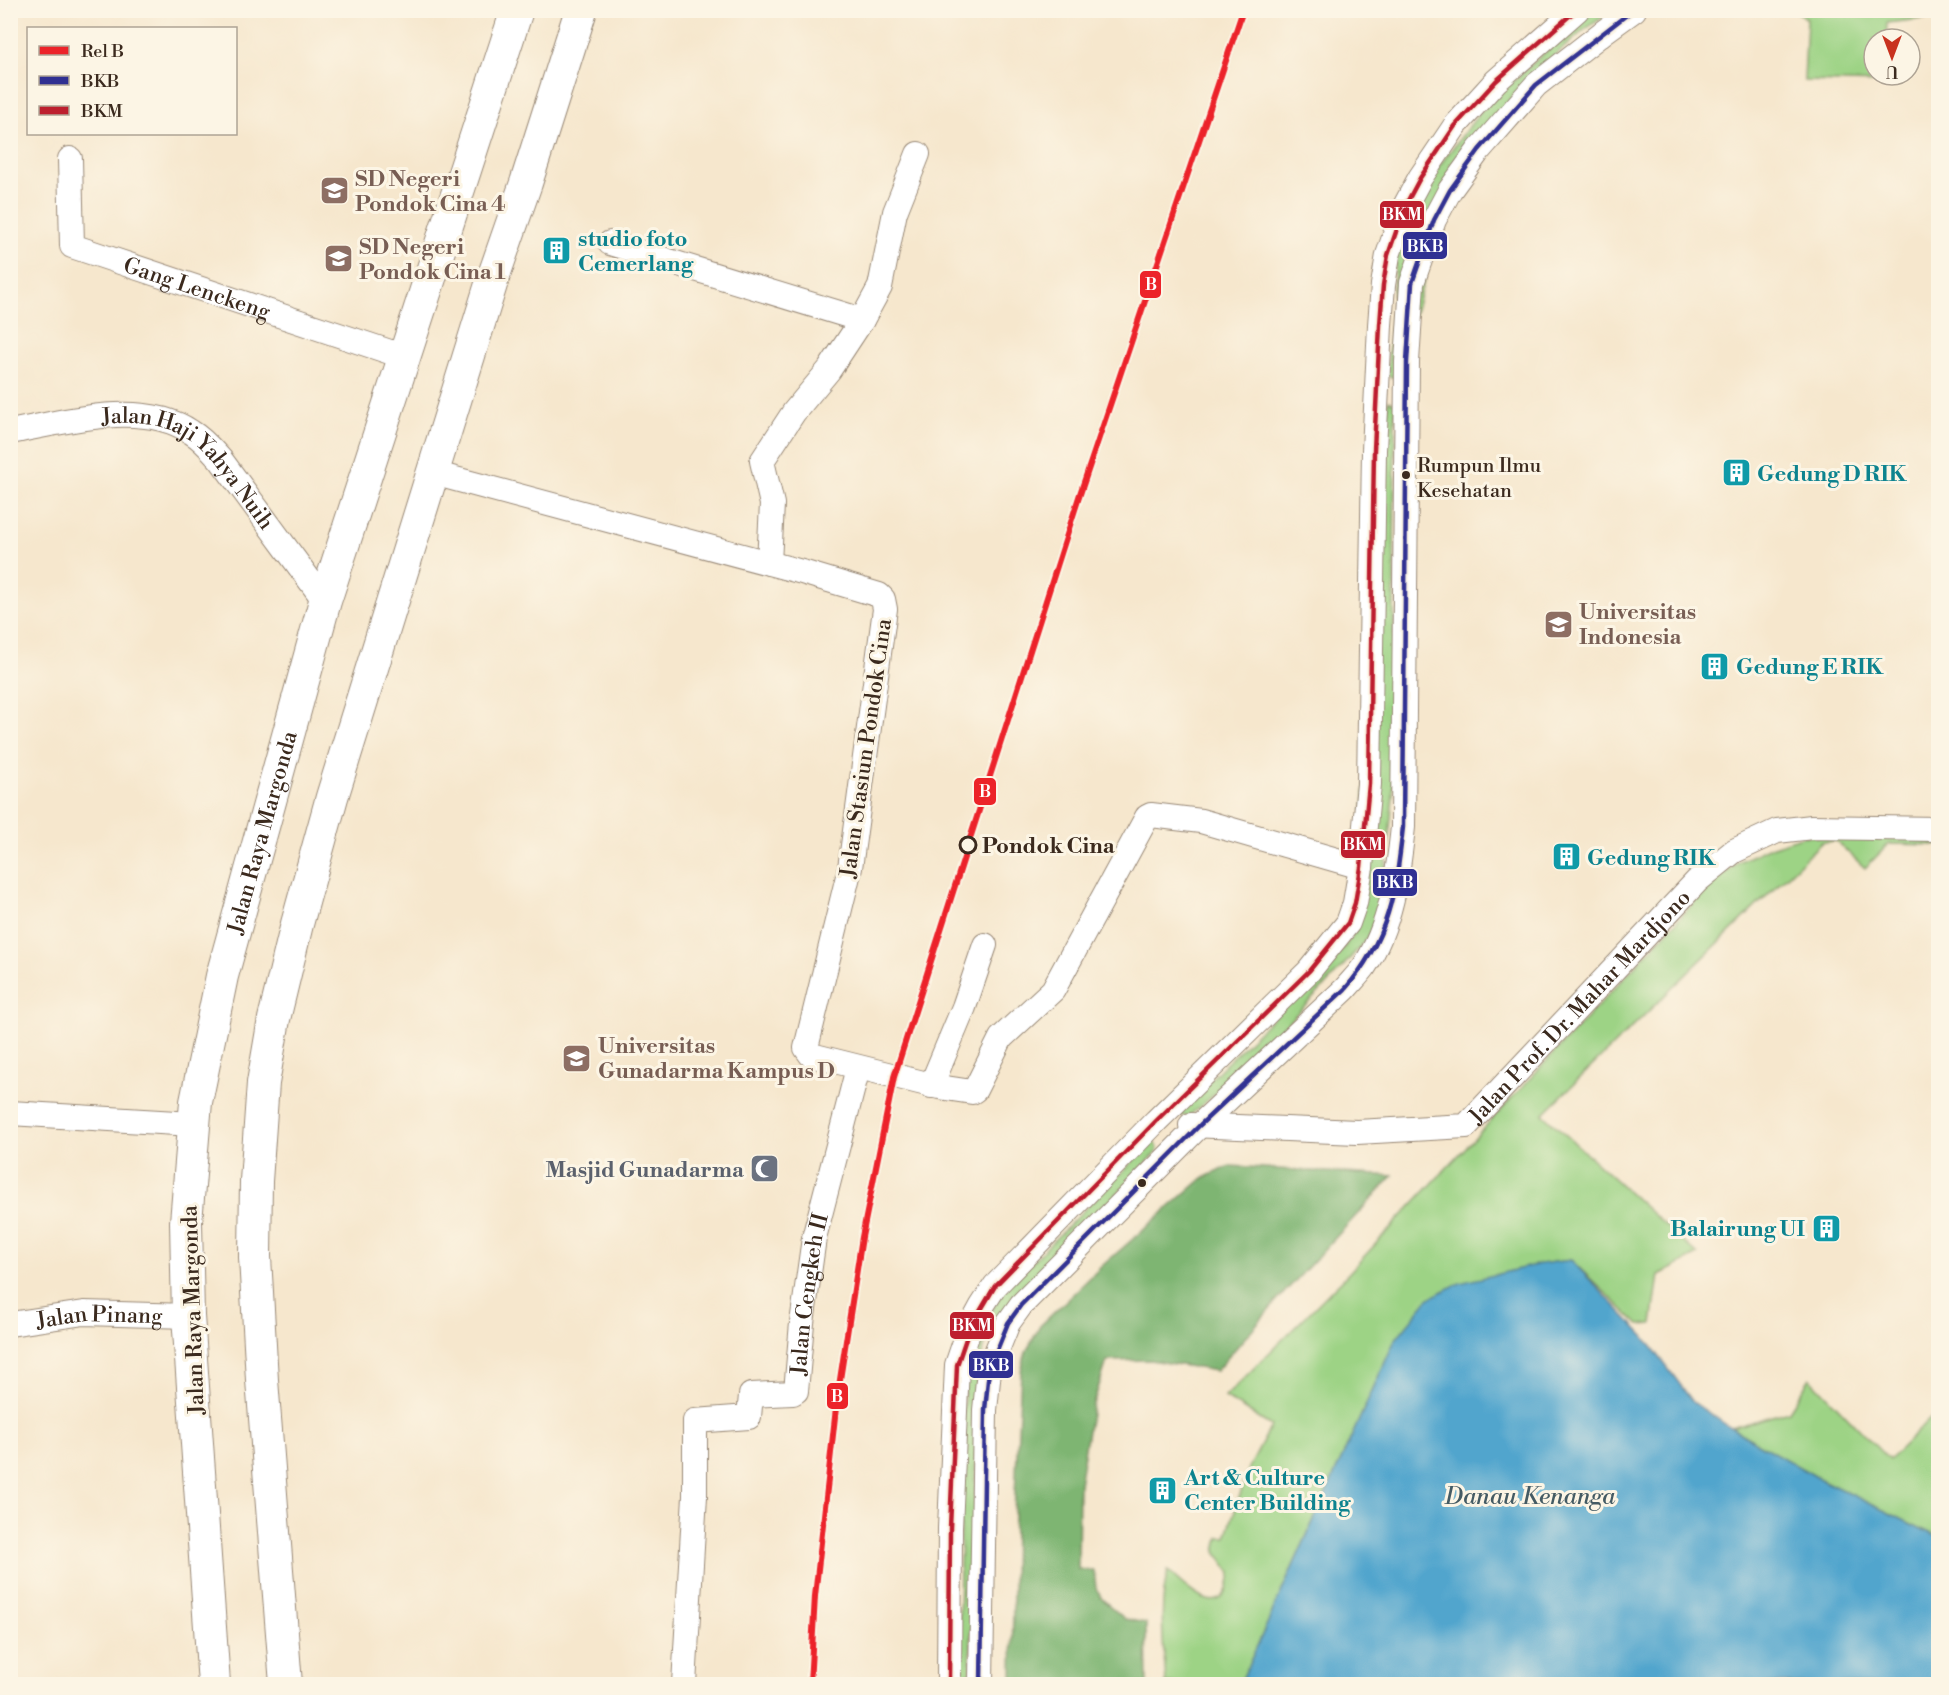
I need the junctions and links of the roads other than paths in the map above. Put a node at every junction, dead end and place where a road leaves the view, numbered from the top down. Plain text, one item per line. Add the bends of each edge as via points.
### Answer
1 (517, 10) edge
2 (581, 10) edge
3 (1577, 10) edge
4 (1635, 10) edge
5 (918, 154) dead end
6 (69, 159) dead end
7 (610, 243) dead end
8 (862, 320) junction
9 (405, 357) junction
10 (1377, 390) junction
11 (1407, 390) junction
12 (10, 432) edge
13 (433, 473) junction
14 (769, 563) junction
15 (325, 602) junction
16 (1938, 829) edge
17 (1361, 867) junction
18 (985, 945) dead end
19 (858, 1068) junction
20 (931, 1086) junction
21 (10, 1113) edge
22 (1156, 1120) junction
23 (193, 1124) junction
24 (1200, 1125) junction
25 (188, 1316) junction
26 (10, 1324) edge
27 (214, 1684) edge
28 (286, 1684) edge
29 (684, 1684) edge
30 (949, 1684) edge
31 (981, 1684) edge

1 - 9 main road, Jalan Raya Margonda
2 - 13 main road
3 - 10 street via 1496,81 1455,126 1405,206 1388,255 1383,285
4 - 11 street via 1536,85 1450,189 1412,283
5 - 8 street via 895,212 880,287
6 - 9 street, Gang Lenckeng via 72,246
7 - 8 street
8 - 14 street via 762,461 772,504
9 - 15 main road, Jalan Raya Margonda
10 - 11 street
10 - 17 street via 1369,784
11 - 24 street via 1404,774 1399,864 1393,895 1376,945 1358,974 1324,1011
12 - 15 street, Jalan Haji Yahya Nuih via 101,416 135,415 157,418 190,431 221,460
13 - 14 street, Jalan Stasiun Pondok Cina
13 - 28 main road via 332,797 274,1019 263,1083 255,1257
14 - 19 street, Jalan Stasiun Pondok Cina via 879,595 885,609 850,867 806,1048 812,1055
15 - 23 main road, Jalan Raya Margonda via 222,976
16 - 24 street, Jalan Prof. Dr. Mahar Mardjono via 1812,827 1777,831 1734,851 1697,881 1466,1126 1357,1132
17 - 20 street, Jalan Stasiun Pondok Cina via 1201,821 1146,817 1053,990 1001,1038 977,1089 972,1092
17 - 22 street via 1348,923 1328,951
18 - 20 street
19 - 20 street, Jalan Stasiun Pondok Cina
19 - 29 street, Jalan Cengkeh II via 814,1238 796,1391 751,1395 749,1417 695,1421
21 - 23 street
22 - 24 street, Jalan Prof. Dr. Mahar Mardjono
22 - 30 street via 995,1286 969,1330 957,1365
23 - 25 main road, Jalan Raya Margonda via 186,1222
24 - 31 street via 1021,1305 998,1345 989,1370 985,1410
25 - 26 street, Jalan Pinang via 84,1313
25 - 27 main road, Jalan Raya Margonda

